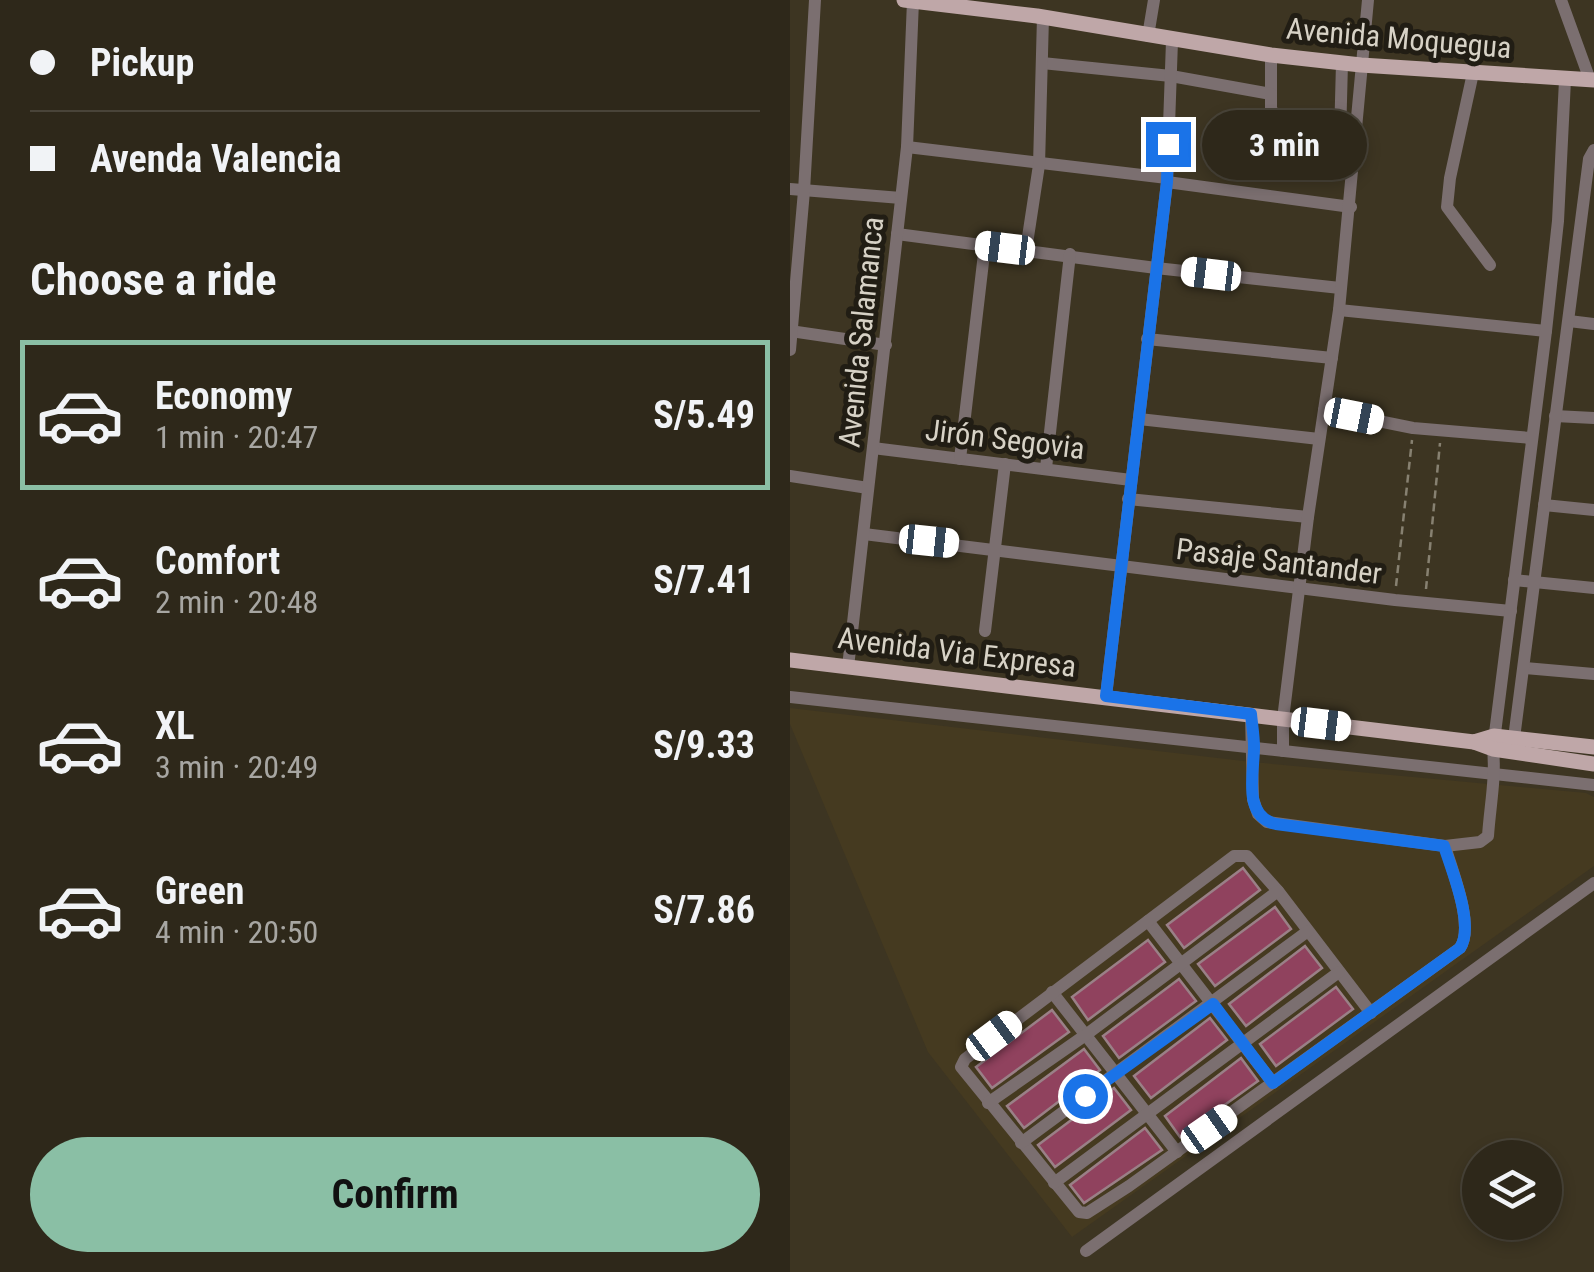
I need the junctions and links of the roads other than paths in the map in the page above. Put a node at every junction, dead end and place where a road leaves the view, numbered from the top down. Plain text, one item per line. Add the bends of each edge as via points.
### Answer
1 (815, 0) edge
2 (904, 0) edge
3 (1154, 0) edge
4 (1368, 0) edge
5 (1561, 0) edge
6 (913, 1) edge
7 (941, 2) edge
8 (1040, 11) edge
9 (1148, 36) junction
10 (1172, 40) junction
11 (1272, 55) junction
12 (1342, 62) junction
13 (1042, 63) junction
14 (1361, 65) junction
15 (1473, 73) junction
16 (1171, 76) junction
17 (1565, 80) junction
18 (1592, 80) edge
19 (1271, 94) junction
20 (906, 147) junction
21 (1594, 150) edge
22 (1332, 156) junction
23 (1038, 165) junction
24 (1354, 166) junction
25 (1167, 180) junction
26 (797, 190) edge
27 (901, 198) junction
28 (1351, 207) junction
29 (896, 234) junction
30 (1587, 240) edge
31 (985, 245) junction
32 (1026, 250) junction
33 (1070, 254) junction
34 (1490, 265) dead end
35 (1156, 268) junction
36 (1340, 288) junction
37 (1339, 310) junction
38 (1569, 321) junction
39 (1594, 324) edge
40 (791, 331) edge
41 (1546, 331) junction
42 (1147, 338) junction
43 (886, 345) junction
44 (790, 350) edge
45 (1332, 358) junction
46 (1324, 410) junction
47 (1555, 416) junction
48 (1594, 418) edge
49 (1139, 419) junction
50 (1531, 438) junction
51 (1319, 439) junction
52 (873, 448) junction
53 (960, 459) junction
54 (1006, 464) junction
55 (1046, 468) junction
56 (790, 476) edge
57 (1131, 480) junction
58 (868, 488) junction
59 (1128, 500) junction
60 (1544, 506) junction
61 (1594, 510) edge
62 (1308, 517) junction
63 (864, 534) junction
64 (995, 548) junction
65 (1123, 567) junction
66 (1514, 580) junction
67 (1535, 581) junction
68 (1300, 588) junction
69 (1594, 588) edge
70 (1511, 611) junction
71 (985, 631) dead end
72 (790, 660) edge
73 (848, 668) junction
74 (1525, 668) junction
75 (1594, 674) edge
76 (1106, 696) junction
77 (790, 697) edge
78 (1251, 714) junction
79 (1283, 719) junction
80 (1493, 742) junction
81 (1514, 745) junction
82 (1594, 747) edge
83 (1254, 748) junction
84 (1283, 750) junction
85 (1594, 764) edge
86 (1496, 775) junction
87 (1594, 784) edge
88 (1444, 846) junction
89 (1594, 883) edge
90 (1278, 892) junction
91 (1148, 921) junction
92 (1308, 931) junction
93 (1182, 964) junction
94 (1339, 972) junction
95 (1052, 992) junction
96 (1213, 1004) junction
97 (1370, 1013) junction
98 (1087, 1034) junction
99 (1243, 1044) junction
100 (1117, 1072) junction
101 (1273, 1083) junction
102 (988, 1103) junction
103 (1148, 1113) junction
104 (1020, 1142) junction
105 (1177, 1152) junction
106 (1054, 1182) junction
107 (1086, 1251) dead end

1 - 26 street
2 - 6 main road, Avenida Moquegua
3 - 9 street
4 - 14 street
5 - 18 street
6 - 7 main road, Avenida Moquegua
6 - 20 street, Avenida Salamanca
7 - 8 main road, Avenida Moquegua
8 - 9 main road, Avenida Moquegua
8 - 13 street
9 - 10 main road, Avenida Moquegua
10 - 11 main road, Avenida Moquegua
10 - 16 street
11 - 12 main road, Avenida Moquegua
11 - 19 street
12 - 14 main road, Avenida Moquegua
12 - 22 street via 1340,138
13 - 16 street
13 - 23 street
14 - 15 main road, Avenida Moquegua
14 - 24 street
15 - 17 main road, Avenida Moquegua
15 - 34 street via 1447,207
16 - 19 street
16 - 25 street
17 - 18 main road, Avenida Moquegua
17 - 41 street
19 - 22 street via 1286,149 1312,162
20 - 23 street
20 - 27 street, Avenida Salamanca
21 - 30 street
22 - 24 street
23 - 25 street
23 - 32 street
24 - 28 street
25 - 28 street
25 - 35 street
26 - 27 street
26 - 40 street
27 - 29 street, Avenida Salamanca
28 - 36 street
29 - 31 street
29 - 43 street, Avenida Salamanca
30 - 38 street
31 - 32 street
31 - 53 street
32 - 33 street
33 - 35 street
33 - 55 street
35 - 36 street
35 - 42 street
36 - 37 street
37 - 41 street
37 - 45 street
38 - 39 street
38 - 47 street
40 - 43 street
40 - 44 street
41 - 50 street
42 - 45 street
42 - 49 street
43 - 52 street, Avenida Salamanca
45 - 46 street
46 - 50 street via 1442,432
46 - 51 street
47 - 48 street
47 - 60 street
49 - 51 street
49 - 57 street
50 - 66 street
51 - 62 street
52 - 53 street, Jirón Segovia
52 - 58 street, Avenida Salamanca
53 - 54 street, Jirón Segovia
54 - 55 street, Jirón Segovia
54 - 64 street
55 - 57 street, Jirón Segovia
56 - 58 street
57 - 59 street
58 - 63 street, Avenida Salamanca
59 - 62 street
59 - 65 street
60 - 61 street
60 - 67 street
62 - 68 street
63 - 64 street, Pasaje Santander
63 - 73 street, Avenida Salamanca
64 - 65 street, Pasaje Santander
64 - 71 street
65 - 68 street, Pasaje Santander
65 - 76 street
66 - 67 street
66 - 70 street
67 - 69 street
67 - 74 street
68 - 70 street, Pasaje Santander
68 - 79 street
70 - 80 street
72 - 73 main road, Avenida Via Expresa
73 - 76 main road, Avenida Via Expresa
74 - 75 street
74 - 81 street
76 - 78 main road, Avenida Via Expresa
77 - 83 street
78 - 79 main road, Avenida Via Expresa
78 - 83 street
79 - 80 main road, Avenida Via Expresa
79 - 84 street
80 - 81 main road, Avenida Via Expresa
80 - 86 street
81 - 82 main road
81 - 85 main road
83 - 84 street
83 - 88 street via 1252,798 1266,822
84 - 86 street
86 - 87 street
86 - 88 street via 1488,836
88 - 97 street via 1467,938
89 - 107 street
90 - 91 street via 1247,856 1234,856
90 - 92 street
90 - 93 street
91 - 93 street
91 - 95 street
92 - 94 street
92 - 96 street
93 - 96 street
93 - 98 street
94 - 97 street
94 - 99 street
95 - 98 street
95 - 102 street via 961,1062
96 - 99 street
96 - 100 street
97 - 101 street
98 - 100 street
98 - 102 street
99 - 101 street
99 - 103 street
100 - 103 street
100 - 104 street
101 - 105 street
102 - 104 street
103 - 105 street
103 - 106 street
104 - 106 street
105 - 106 street via 1087,1213

